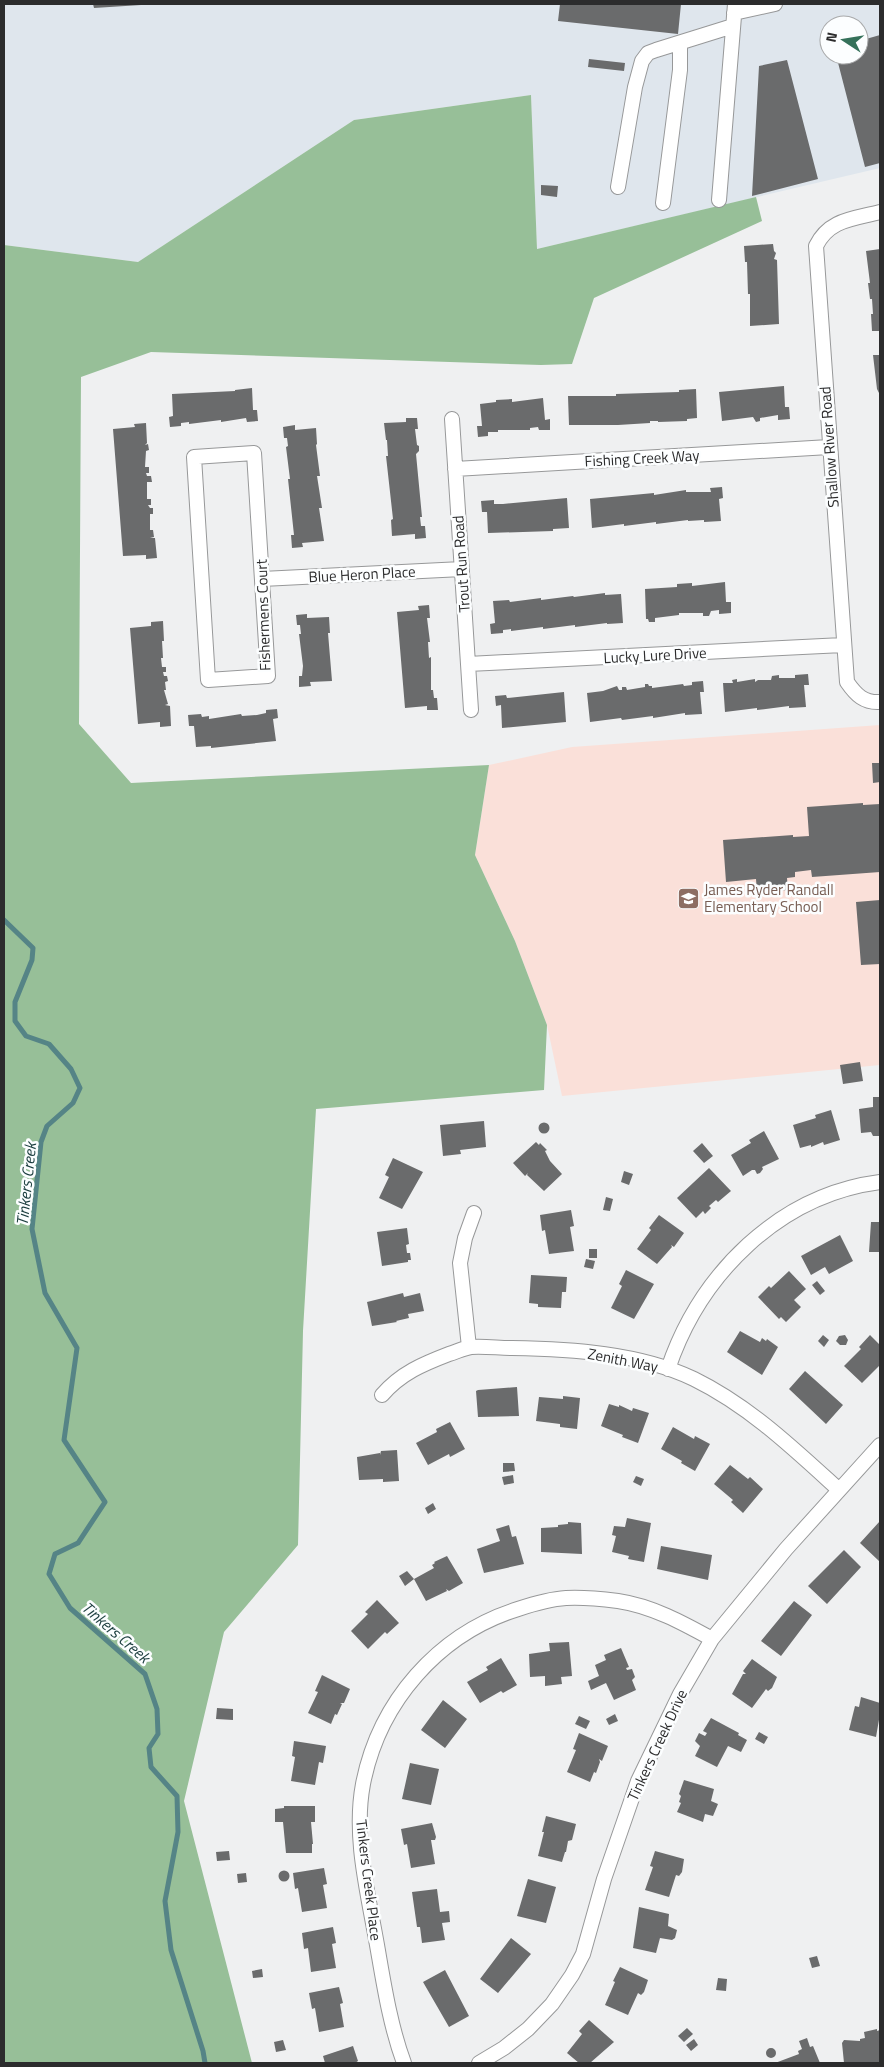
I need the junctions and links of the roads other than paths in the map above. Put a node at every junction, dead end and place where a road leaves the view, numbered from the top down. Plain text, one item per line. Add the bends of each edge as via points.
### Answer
1 (775, 4) edge
2 (734, 14) edge
3 (680, 44) junction
4 (618, 187) dead end
5 (719, 200) dead end
6 (663, 202) dead end
7 (880, 212) edge
8 (452, 419) dead end
9 (829, 447) junction
10 (455, 469) junction
11 (462, 569) junction
12 (262, 579) junction
13 (843, 645) junction
14 (468, 664) junction
15 (880, 702) edge
16 (471, 710) dead end
17 (880, 1182) edge
18 (474, 1213) dead end
19 (469, 1347) junction
20 (668, 1369) junction
21 (382, 1395) dead end
22 (880, 1444) edge
23 (838, 1489) junction
24 (712, 1640) junction
25 (404, 2063) edge
26 (479, 2063) edge

1 - 2 street
2 - 3 street
2 - 5 street
3 - 4 street via 648,53 642,61
3 - 6 street via 680,70
7 - 9 street, Shallow River Road via 834,225 822,235 816,246
8 - 10 street, Trout Run Road
9 - 10 street, Fishing Creek Way
9 - 13 street, Shallow River Road
10 - 11 street, Trout Run Road
11 - 12 street, Blue Heron Place
11 - 14 street, Trout Run Road
12 - 12 street, Fishermens Court via 254,453 194,457 208,680 268,676
13 - 14 street, Lucky Lure Drive
13 - 15 street, Shallow River Road via 847,682 863,700
14 - 16 street, Trout Run Road
17 - 20 street via 820,1198 780,1219 752,1240 701,1301 683,1332
18 - 19 street via 460,1264
19 - 20 street, Zenith Way via 557,1348 610,1355
19 - 21 street, Zenith Way via 422,1364 398,1378
20 - 23 street, Zenith Way via 693,1378 770,1427
22 - 23 street, Tinkers Creek Drive
23 - 24 street, Tinkers Creek Drive
24 - 25 street, Tinkers Creek Place via 686,1624 638,1605 585,1598 546,1600 491,1618 471,1629 435,1656 406,1686 393,1704 374,1744 363,1785 360,1826 384,1986
24 - 26 street, Tinkers Creek Drive via 661,1730 635,1787 604,1879 586,1946 572,1975 552,2004 528,2029

